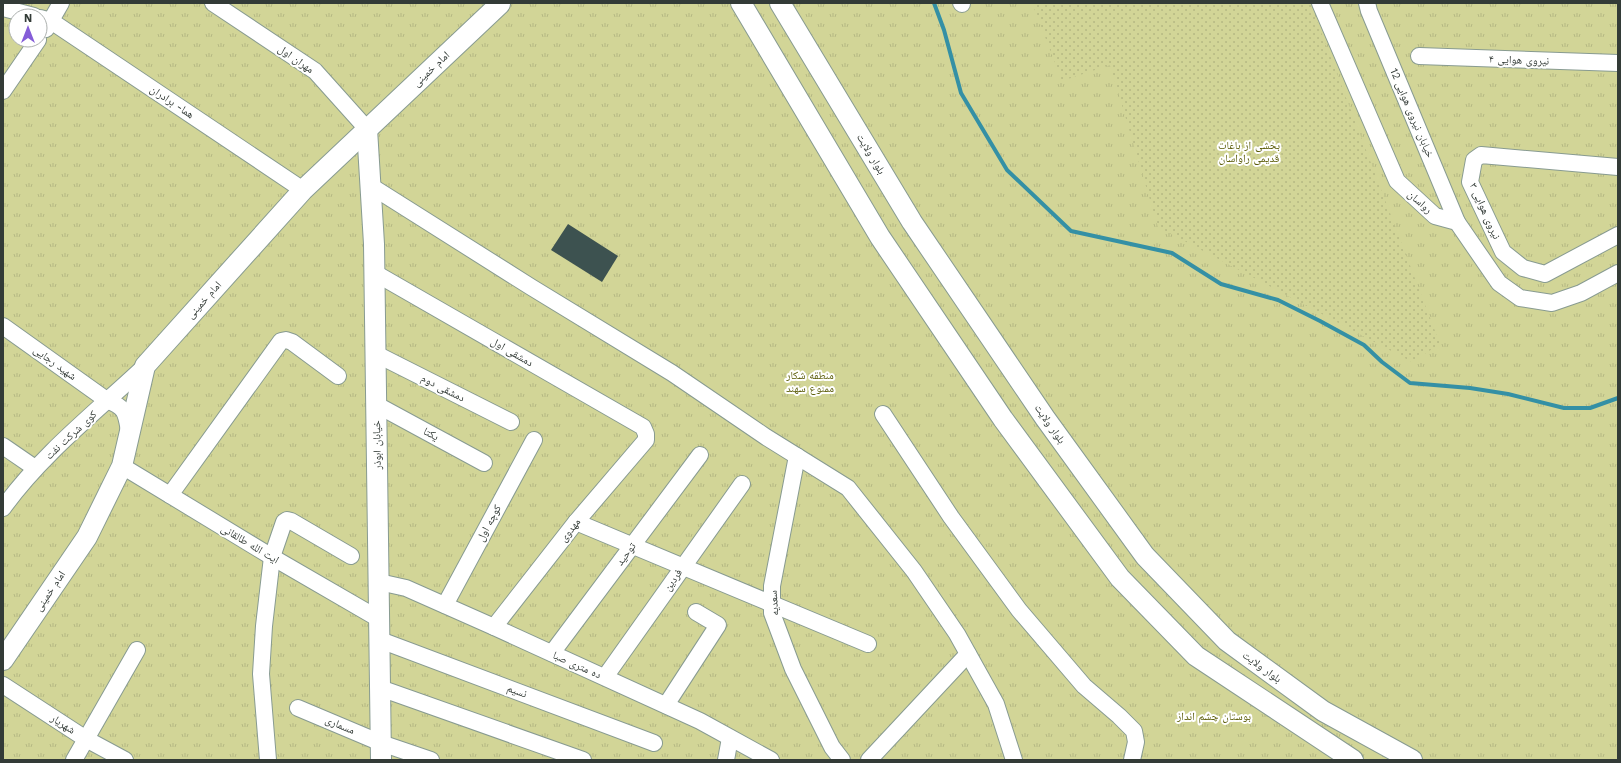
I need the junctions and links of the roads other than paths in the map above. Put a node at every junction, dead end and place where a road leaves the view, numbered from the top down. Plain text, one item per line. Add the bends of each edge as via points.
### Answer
1 (61, 3) edge
2 (213, 3) edge
3 (501, 3) edge
4 (741, 3) edge
5 (780, 3) edge
6 (1320, 3) edge
7 (1368, 3) edge
8 (48, 17) edge
9 (48, 20) edge
10 (33, 48) edge
11 (1419, 56) dead end
12 (1618, 63) edge
13 (3, 92) edge
14 (367, 130) junction
15 (1618, 167) edge
16 (371, 186) junction
17 (303, 190) junction
18 (1457, 222) junction
19 (1618, 235) edge
20 (1618, 272) edge
21 (375, 273) junction
22 (3, 326) edge
23 (376, 354) junction
24 (145, 366) junction
25 (338, 376) dead end
26 (108, 401) junction
27 (377, 405) junction
28 (883, 414) dead end
29 (511, 422) dead end
30 (129, 431) junction
31 (646, 434) joint
32 (534, 440) dead end
33 (3, 446) edge
34 (700, 455) dead end
35 (797, 456) junction
36 (484, 463) dead end
37 (122, 466) junction
38 (35, 468) junction
39 (742, 484) dead end
40 (170, 495) junction
41 (3, 508) edge
42 (576, 522) junction
43 (632, 546) junction
44 (351, 556) dead end
45 (272, 557) junction
46 (683, 567) junction
47 (379, 582) junction
48 (772, 604) junction
49 (445, 606) junction
50 (696, 612) dead end
51 (379, 619) junction
52 (494, 627) junction
53 (380, 640) junction
54 (868, 644) dead end
55 (137, 650) dead end
56 (552, 653) junction
57 (968, 654) junction
58 (3, 660) edge
59 (605, 677) junction
60 (3, 685) edge
61 (380, 688) junction
62 (666, 705) junction
63 (298, 708) dead end
64 (730, 738) junction
65 (86, 740) junction
66 (654, 743) dead end
67 (381, 752) edge
68 (74, 760) edge
69 (125, 760) edge
70 (268, 760) edge
71 (431, 760) edge
72 (583, 760) edge
73 (726, 760) edge
74 (771, 760) edge
75 (842, 760) edge
76 (869, 760) edge
77 (1014, 760) edge
78 (1132, 760) edge
79 (1353, 760) edge
80 (1412, 760) edge

1 - 8 street
2 - 14 street, مهران اول via 315,71
3 - 14 main road, امام خمینی
4 - 79 main road via 885,243 1003,419 1120,578 1196,656
5 - 80 main road, بلوار ولایت via 912,222 1045,418 1145,556 1227,641 1323,711
6 - 18 street, رواسان via 1397,181 1435,216
7 - 18 street, خیابان نیروی هوایی 12 via 1369,11
9 - 17 street, هما- برادران
10 - 13 street
11 - 12 street, نیروی هوایی ۴
14 - 16 main road, خیابان ابوذر
14 - 17 main road, امام خمینی
15 - 19 street, نیروی هوایی ۳ via 1481,155 1474,160 1470,182 1503,252 1523,268 1545,274
16 - 21 main road, خیابان ابوذر
16 - 35 street via 672,373
17 - 24 main road, امام خمینی
18 - 20 street via 1499,283 1520,298 1552,303 1582,293
21 - 23 main road, خیابان ابوذر
21 - 31 street, دمشقی اول via 643,428
22 - 26 street, شهید رجایی
23 - 27 main road, خیابان ابوذر
23 - 29 street, دمشقی دوم
24 - 26 street, کوی شرکت نفت
24 - 30 main road, امام خمینی
25 - 40 street via 292,342 281,341
26 - 30 street, شهید رجایی via 124,410
26 - 38 street, کوی شرکت نفت
27 - 36 street, یکتا
27 - 47 main road, خیابان ابوذر
28 - 78 street via 950,517 1019,610 1084,686 1134,731 1136,742
30 - 37 main road, امام خمینی
31 - 42 street, مهدوی via 646,440
32 - 49 street, کوچه اول
33 - 38 street
34 - 43 street, توحید
35 - 48 street, سعدیه via 772,586
35 - 57 street via 848,488 914,571
37 - 40 street, ایت الله طالقانی
37 - 58 main road, امام خمینی via 87,536
38 - 41 street, کوی شرکت نفت
39 - 46 street, فردین
40 - 45 street, ایت الله طالقانی
42 - 43 street
42 - 52 street, مهدوی
43 - 46 street
43 - 56 street, توحید
44 - 45 street via 287,520 284,522
45 - 51 street, ایت الله طالقانی
45 - 70 street via 261,674
46 - 48 street
46 - 59 street, فردین
47 - 49 street, ده متری صبا via 406,588
47 - 51 main road, خیابان ابوذر
48 - 54 street
48 - 75 street, سعدیه via 772,613 793,669 832,747
49 - 52 street, ده متری صبا
50 - 62 street via 718,625
51 - 53 main road, خیابان ابوذر
52 - 56 street, ده متری صبا
53 - 61 main road, خیابان ابوذر
53 - 66 street, نسیم
55 - 65 street
56 - 59 street, ده متری صبا
57 - 76 street
57 - 77 street via 996,704
59 - 62 street, ده متری صبا
60 - 65 street, شهریار
61 - 67 main road, خیابان ابوذر
61 - 72 street
62 - 64 street, ده متری صبا
63 - 67 street, مسماری
64 - 73 street
64 - 74 street, ده متری صبا
65 - 68 street
65 - 69 street, شهریار
67 - 71 street, مسماری

